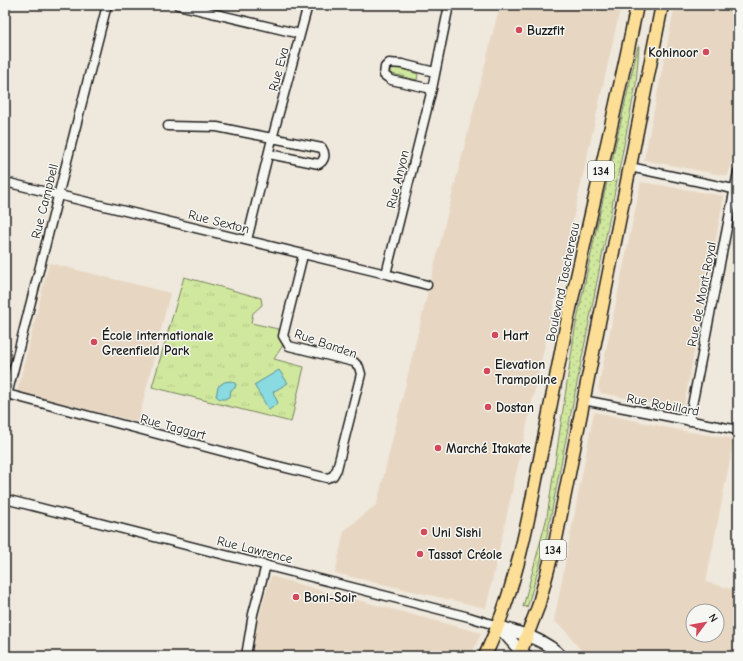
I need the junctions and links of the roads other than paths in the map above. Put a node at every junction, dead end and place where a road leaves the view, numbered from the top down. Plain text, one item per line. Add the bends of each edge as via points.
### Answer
1 (107, 5) edge
2 (178, 5) edge
3 (308, 5) edge
4 (449, 5) edge
5 (637, 5) edge
6 (662, 5) edge
7 (300, 34) junction
8 (436, 72) junction
9 (432, 90) junction
10 (168, 126) dead end
11 (272, 139) junction
12 (269, 154) junction
13 (630, 167) junction
14 (738, 172) edge
15 (5, 182) edge
16 (736, 189) edge
17 (58, 194) junction
18 (247, 240) junction
19 (303, 255) junction
20 (386, 274) junction
21 (427, 285) dead end
22 (6, 398) edge
23 (583, 400) junction
24 (689, 421) junction
25 (738, 430) edge
26 (333, 476) joint
27 (5, 499) edge
28 (266, 565) junction
29 (498, 626) junction
30 (527, 636) junction
31 (522, 655) edge
32 (246, 656) edge
33 (485, 656) edge
34 (560, 656) edge

1 - 17 street, Rue Campbell
2 - 7 street
3 - 7 street, Rue Eva
4 - 8 street, Rue Anyon
5 - 29 main road, Boulevard Taschereau / 134 via 580,262 528,520
6 - 13 main road, 134
7 - 11 street, Rue Eva
8 - 9 street, Rue Anyon
8 - 9 street via 402,64 389,63 385,67 384,74 391,80
9 - 20 street, Rue Anyon
10 - 11 street via 217,127
11 - 12 street, Rue Eva
11 - 12 street via 322,148 325,158 320,164
12 - 18 street, Rue Eva
13 - 16 street
13 - 23 main road, 134
14 - 16 street, Rue de Mont-Royal
15 - 17 street, Rue Sexton
16 - 24 street, Rue de Mont-Royal
17 - 18 street, Rue Sexton
17 - 22 street, Rue Campbell
18 - 19 street, Rue Sexton
19 - 20 street, Rue Sexton
19 - 26 street, Rue Barden via 282,336 289,346 354,362 361,374 337,469
20 - 21 street, Rue Sexton
22 - 26 street, Rue Taggart via 327,478
23 - 24 street, Rue Robillard
23 - 30 main road, 134 via 553,552
24 - 25 street, Rue Robillard
27 - 28 street, Rue Lawrence
28 - 29 street, Rue Lawrence
28 - 32 street via 253,614
29 - 30 main road
29 - 31 main road
29 - 33 main road, Boulevard Taschereau / 134
30 - 31 main road, 134
30 - 34 main road via 550,647

